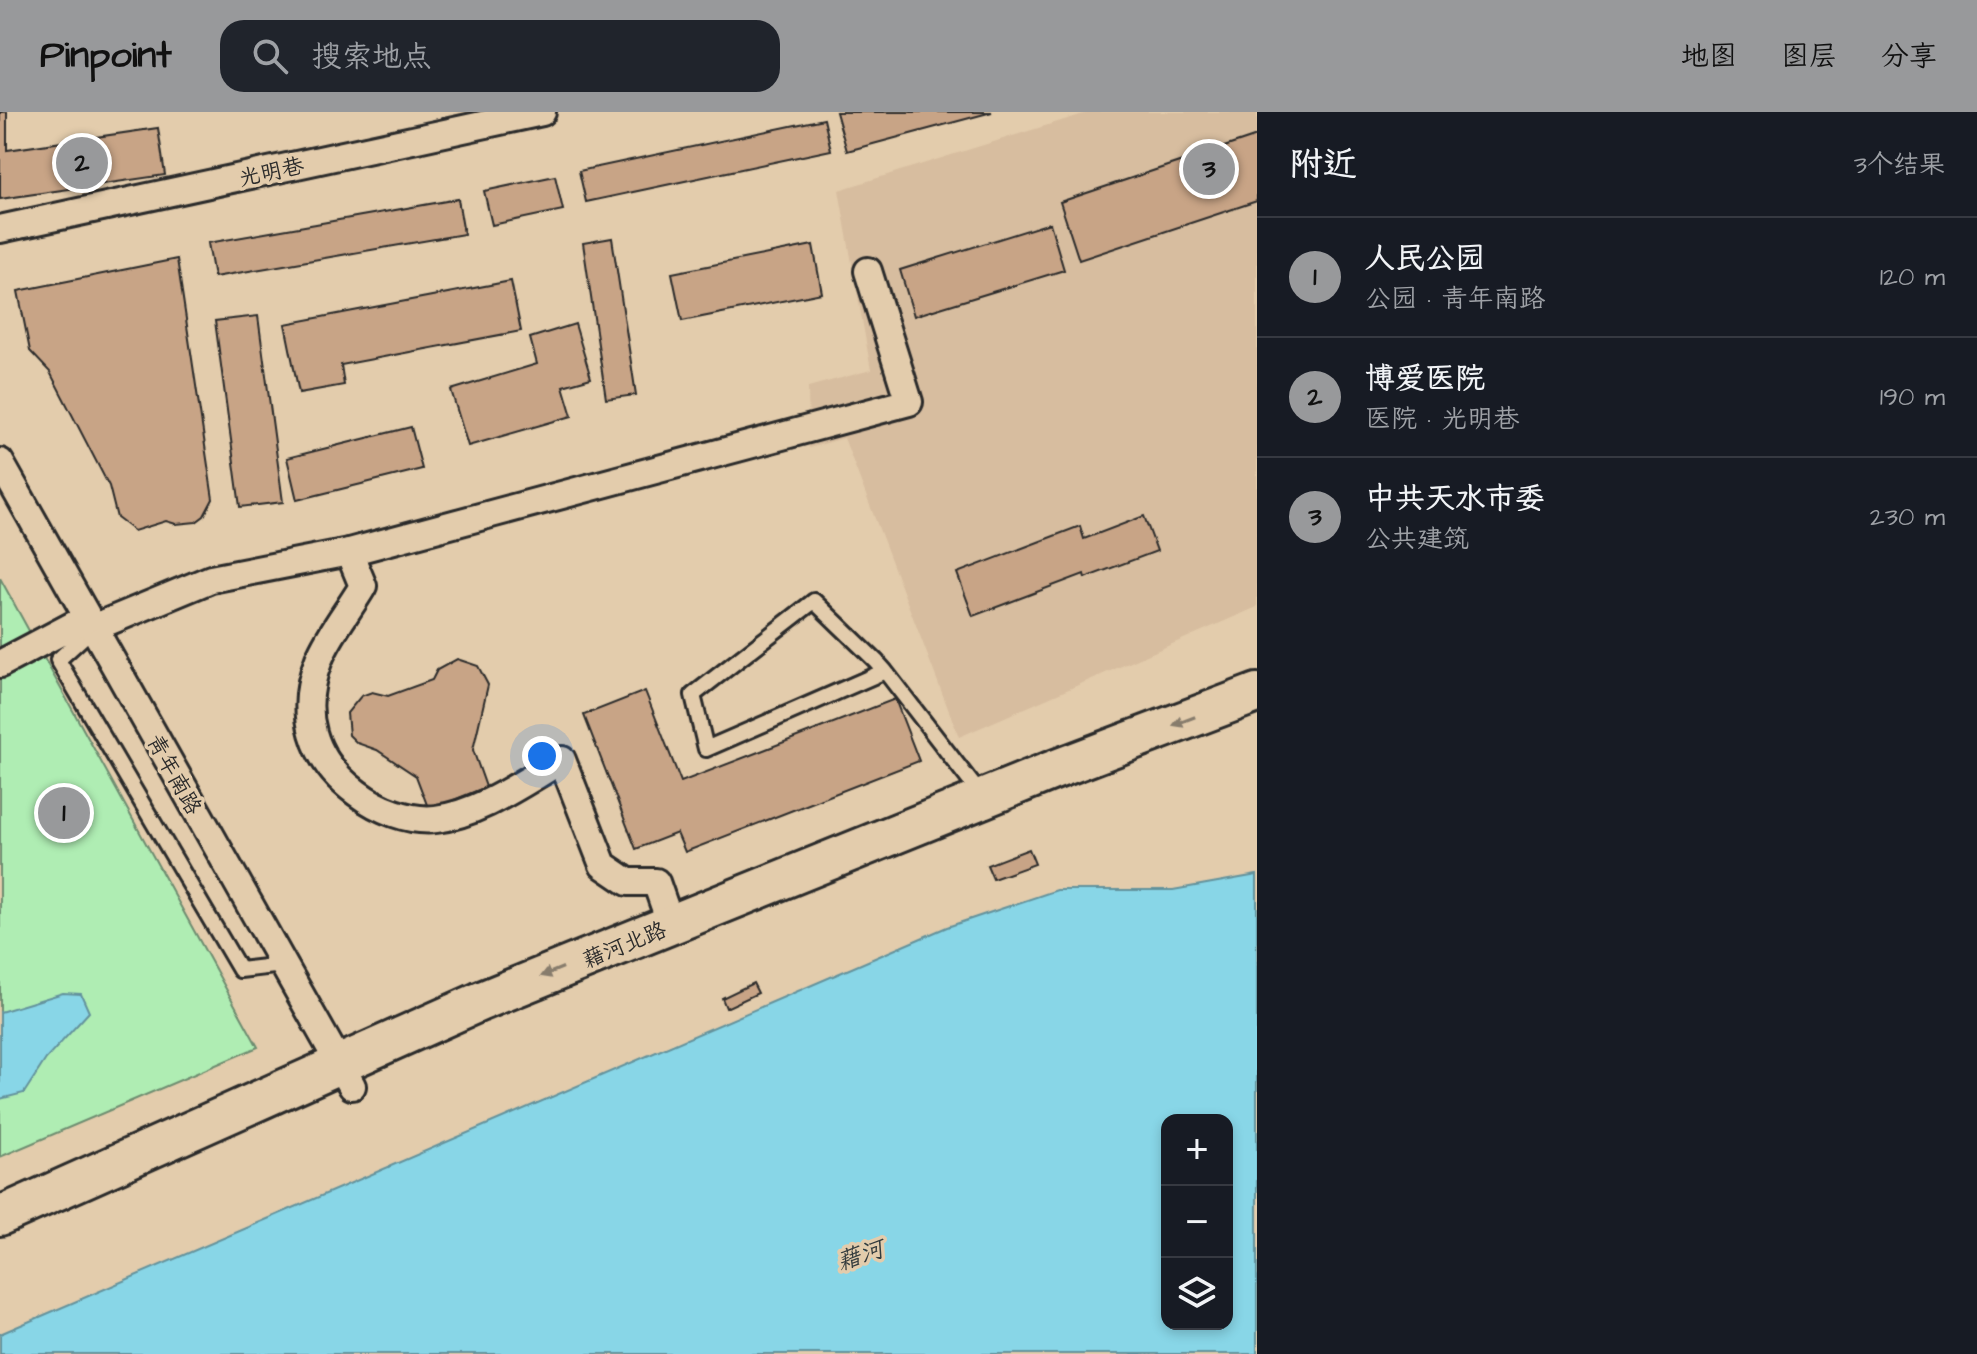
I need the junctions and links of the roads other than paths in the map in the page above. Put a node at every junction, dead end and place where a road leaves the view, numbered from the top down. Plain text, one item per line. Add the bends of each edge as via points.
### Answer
1 (542, 112) edge
2 (0, 229) edge
3 (868, 271) dead end
4 (0, 462) edge
5 (349, 552) junction
6 (90, 623) junction
7 (0, 664) edge
8 (885, 671) junction
9 (1257, 693) edge
10 (1257, 721) edge
11 (983, 798) junction
12 (671, 925) junction
13 (283, 965) junction
14 (346, 1076) junction
15 (0, 1216) edge
16 (0, 1242) edge

1 - 2 street, 光明巷
3 - 5 street via 909,402
4 - 6 street, 青年南路
5 - 6 street via 211,579
5 - 12 street via 363,586 319,659 309,708 317,751 368,801 433,820 468,812 562,760 603,865 628,882 656,882
6 - 7 street
6 - 13 street, 青年南路
6 - 13 lane via 58,660 240,970
8 - 8 lane via 814,601 693,695 706,749
8 - 11 lane
9 -> 11 main road, 藉河北路
10 - 14 main road, 藉河北路 via 955,836 489,1025
11 - 12 main road, 藉河北路
12 -> 14 main road, 藉河北路 via 479,1002
13 - 14 street, 青年南路
14 - 15 main road, 藉河北路
14 - 16 main road, 藉河北路

